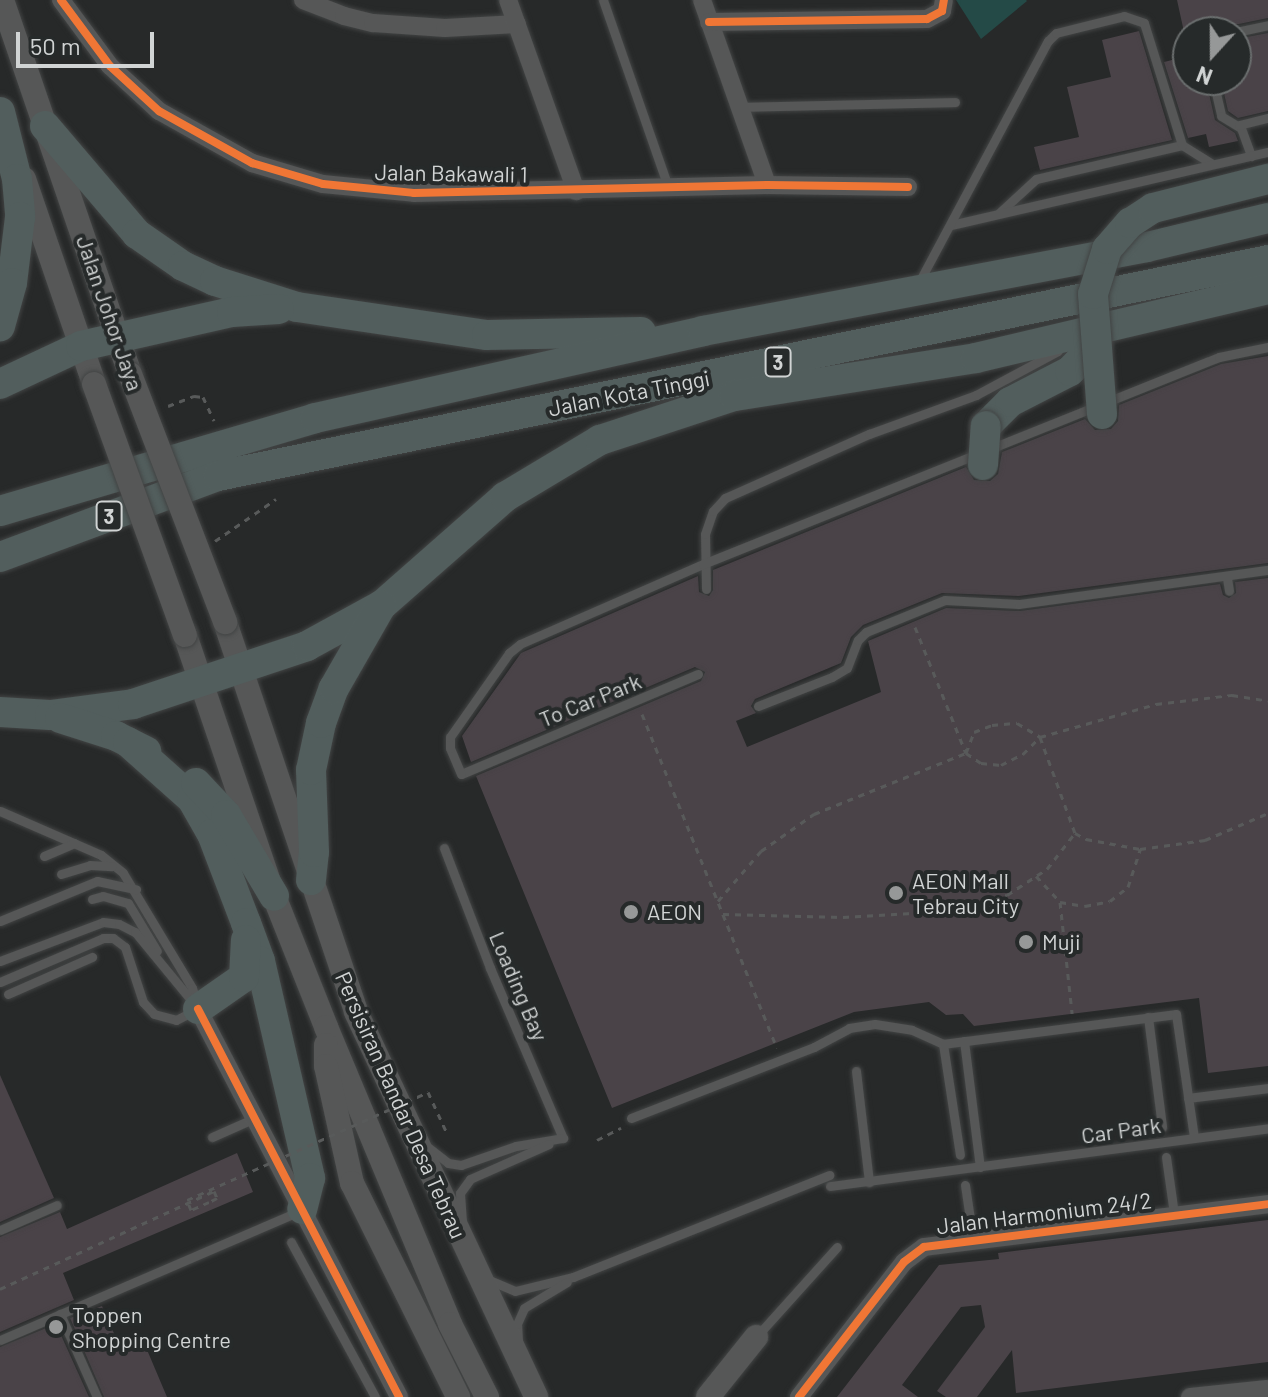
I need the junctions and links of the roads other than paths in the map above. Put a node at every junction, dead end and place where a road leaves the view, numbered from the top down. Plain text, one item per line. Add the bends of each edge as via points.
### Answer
1 (2, 0) edge
2 (61, 0) edge
3 (303, 0) edge
4 (508, 0) edge
5 (603, 0) edge
6 (702, 0) edge
7 (943, 6) edge
8 (709, 22) junction
9 (517, 24) junction
10 (1217, 96) edge
11 (955, 102) dead end
12 (740, 107) junction
13 (0, 110) edge
14 (1268, 118) edge
15 (1239, 125) junction
16 (45, 126) junction
17 (1182, 145) junction
18 (1268, 152) edge
19 (1213, 164) junction
20 (1259, 167) edge
21 (767, 185) junction
22 (908, 187) dead end
23 (669, 190) junction
24 (576, 191) junction
25 (997, 215) junction
26 (1268, 218) edge
27 (951, 225) junction
28 (1268, 260) edge
29 (1143, 288) junction
30 (1268, 289) edge
31 (915, 291) junction
32 (297, 307) junction
33 (0, 326) edge
34 (703, 331) junction
35 (118, 336) junction
36 (1098, 337) junction
37 (81, 346) junction
38 (1268, 347) edge
39 (910, 366) junction
40 (0, 384) edge
41 (1102, 414) dead end
42 (983, 465) dead end
43 (0, 511) edge
44 (0, 557) edge
45 (703, 564) junction
46 (1268, 570) edge
47 (1227, 578) junction
48 (706, 589) dead end
49 (1229, 591) dead end
50 (382, 605) junction
51 (225, 622) joint
52 (185, 635) joint
53 (240, 668) junction
54 (698, 674) dead end
55 (202, 681) junction
56 (758, 706) dead end
57 (0, 712) edge
58 (50, 715) junction
59 (128, 742) junction
60 (0, 811) edge
61 (74, 843) junction
62 (444, 848) dead end
63 (44, 856) dead end
64 (117, 867) junction
65 (61, 874) dead end
66 (311, 880) junction
67 (136, 889) junction
68 (274, 896) junction
69 (92, 899) dead end
70 (0, 921) edge
71 (246, 923) junction
72 (92, 957) dead end
73 (0, 961) edge
74 (0, 982) edge
75 (177, 985) junction
76 (8, 994) dead end
77 (198, 1009) junction
78 (1148, 1017) junction
79 (326, 1027) junction
80 (964, 1041) junction
81 (943, 1044) junction
82 (856, 1071) dead end
83 (1268, 1088) edge
84 (1188, 1098) junction
85 (255, 1118) junction
86 (631, 1118) dead end
87 (405, 1120) junction
88 (1162, 1127) dead end
89 (1268, 1128) edge
90 (212, 1137) dead end
91 (563, 1138) junction
92 (1194, 1138) junction
93 (960, 1155) dead end
94 (1166, 1157) dead end
95 (980, 1167) junction
96 (829, 1175) dead end
97 (869, 1182) junction
98 (965, 1185) dead end
99 (830, 1186) dead end
100 (1268, 1204) edge
101 (57, 1205) dead end
102 (302, 1209) junction
103 (1174, 1214) junction
104 (0, 1230) edge
105 (973, 1239) junction
106 (291, 1242) dead end
107 (837, 1247) dead end
108 (467, 1255) junction
109 (573, 1277) junction
110 (60, 1314) junction
111 (756, 1337) joint
112 (0, 1340) edge
113 (518, 1363) junction
114 (1268, 1389) edge
115 (97, 1397) edge
116 (375, 1397) edge
117 (399, 1397) edge
118 (458, 1397) edge
119 (487, 1397) edge
120 (536, 1397) edge
121 (708, 1397) edge
122 (799, 1397) edge
123 (1190, 1397) edge

1 - 16 main road, Jalan Johor Jaya
2 - 24 street, Jalan Bakawali 1 via 110,66 147,101 252,163 323,184 366,190
3 - 9 street via 373,23 445,28
4 - 9 street
5 - 23 lane
6 - 8 street
7 - 8 street via 927,19
8 - 12 street
9 - 24 street
10 - 15 lane via 1221,116
11 - 12 lane
12 - 21 street
13 - 33 highway via 17,179 20,217 12,283
13 - 37 main road, Jalan Johor Jaya
14 - 15 lane
15 - 20 lane
16 - 32 highway via 137,234 156,249 215,281
16 - 35 main road, Jalan Johor Jaya
17 - 19 lane
17 - 25 lane via 1036,179
17 - 27 lane via 1144,23 1124,16 1060,31 1048,41
18 - 20 lane
19 - 20 lane
19 - 25 lane
20 - 36 highway, bridge via 1130,223 1107,249 1097,274 1093,294
21 - 22 street, Jalan Bakawali 1
21 - 23 street, Jalan Bakawali 1
23 - 24 street, Jalan Bakawali 1
25 - 27 lane
26 - 31 highway, Jalan Kota Tinggi / 3
27 - 31 lane
28 - 29 highway, Jalan Kota Tinggi / 3
29 - 39 highway via 1099,310 974,342
29 - 44 highway, Jalan Kota Tinggi / 3 via 218,476
30 - 36 highway
31 - 34 highway, Jalan Kota Tinggi / 3
32 - 34 highway via 487,335
32 - 35 highway via 232,312
34 - 43 highway, Jalan Kota Tinggi / 3 via 315,418
35 - 37 highway
35 - 51 main road, Jalan Johor Jaya, bridge
36 - 39 highway
36 - 41 highway, bridge
36 - 42 highway, bridge via 1070,371 996,412 986,426
36 - 45 lane via 976,395 735,492 713,511
37 - 40 highway
37 - 52 main road, Jalan Johor Jaya, bridge
38 - 45 lane via 1219,357
39 - 50 highway via 734,396 600,440 505,497
45 - 48 lane
45 - 54 lane, To Car Park via 520,644 450,737 450,748 461,774
46 - 47 lane
47 - 49 lane
47 - 56 lane via 1019,604 945,600 866,632 847,668 832,677
50 - 53 highway via 307,646
50 - 66 highway via 334,688 321,723 311,770
51 - 53 main road, Persisiran Bandar Desa Tebrau
52 - 55 main road, Persisiran Bandar Desa Tebrau
53 - 55 highway
53 - 66 main road, Persisiran Bandar Desa Tebrau
55 - 58 highway via 133,704
55 - 68 main road, Persisiran Bandar Desa Tebrau
57 - 58 highway
58 - 59 highway
59 - 68 highway via 175,766 207,792
59 - 71 highway via 192,799 212,834
60 - 61 lane
61 - 63 lane
61 - 64 lane
62 - 91 lane, Loading Bay
64 - 65 lane via 90,865
64 - 67 lane
66 - 87 main road, Persisiran Bandar Desa Tebrau via 356,1012
67 - 70 lane via 97,881
67 - 77 lane via 192,988
68 - 79 main road, Persisiran Bandar Desa Tebrau
69 - 75 lane via 103,896 128,903
71 - 77 highway via 244,977
71 - 102 highway via 260,961 310,1178
72 - 76 lane
73 - 75 lane via 103,922 119,924 135,932
74 - 77 lane via 113,938 125,947 143,1002 154,1014 176,1020
75 - 77 lane
77 - 85 street
78 - 80 lane
78 - 84 lane via 1176,1014
78 - 88 lane
79 - 118 main road via 326,1066 352,1183
79 - 119 main road, Persisiran Bandar Desa Tebrau via 450,1324
80 - 81 lane
80 - 95 lane
81 - 86 lane via 912,1030 875,1024 849,1028
81 - 93 lane
82 - 97 lane
83 - 84 lane
84 - 92 lane
85 - 90 lane
85 - 102 street
87 - 91 lane via 437,1157 461,1165 516,1146
87 - 108 main road, Persisiran Bandar Desa Tebrau
89 - 92 lane, Car Park
91 - 108 lane via 468,1180 460,1193
92 - 95 lane, Car Park
94 - 103 lane
95 - 97 lane, Car Park
96 - 109 lane
97 - 99 lane, Car Park
98 - 105 lane
100 - 103 street, Jalan Harmonium 24/2
101 - 104 lane
102 - 110 lane
102 - 117 street
103 - 105 street, Jalan Harmonium 24/2
105 - 122 street, Jalan Harmonium 24/2 via 924,1247 908,1257
106 - 116 lane
107 - 111 lane
108 - 109 lane via 490,1282 506,1290
108 - 113 main road, Persisiran Bandar Desa Tebrau
109 - 113 lane via 524,1308 517,1324
110 - 112 lane
110 - 115 lane
111 - 121 main road
113 - 120 main road, Persisiran Bandar Desa Tebrau
114 - 123 street

